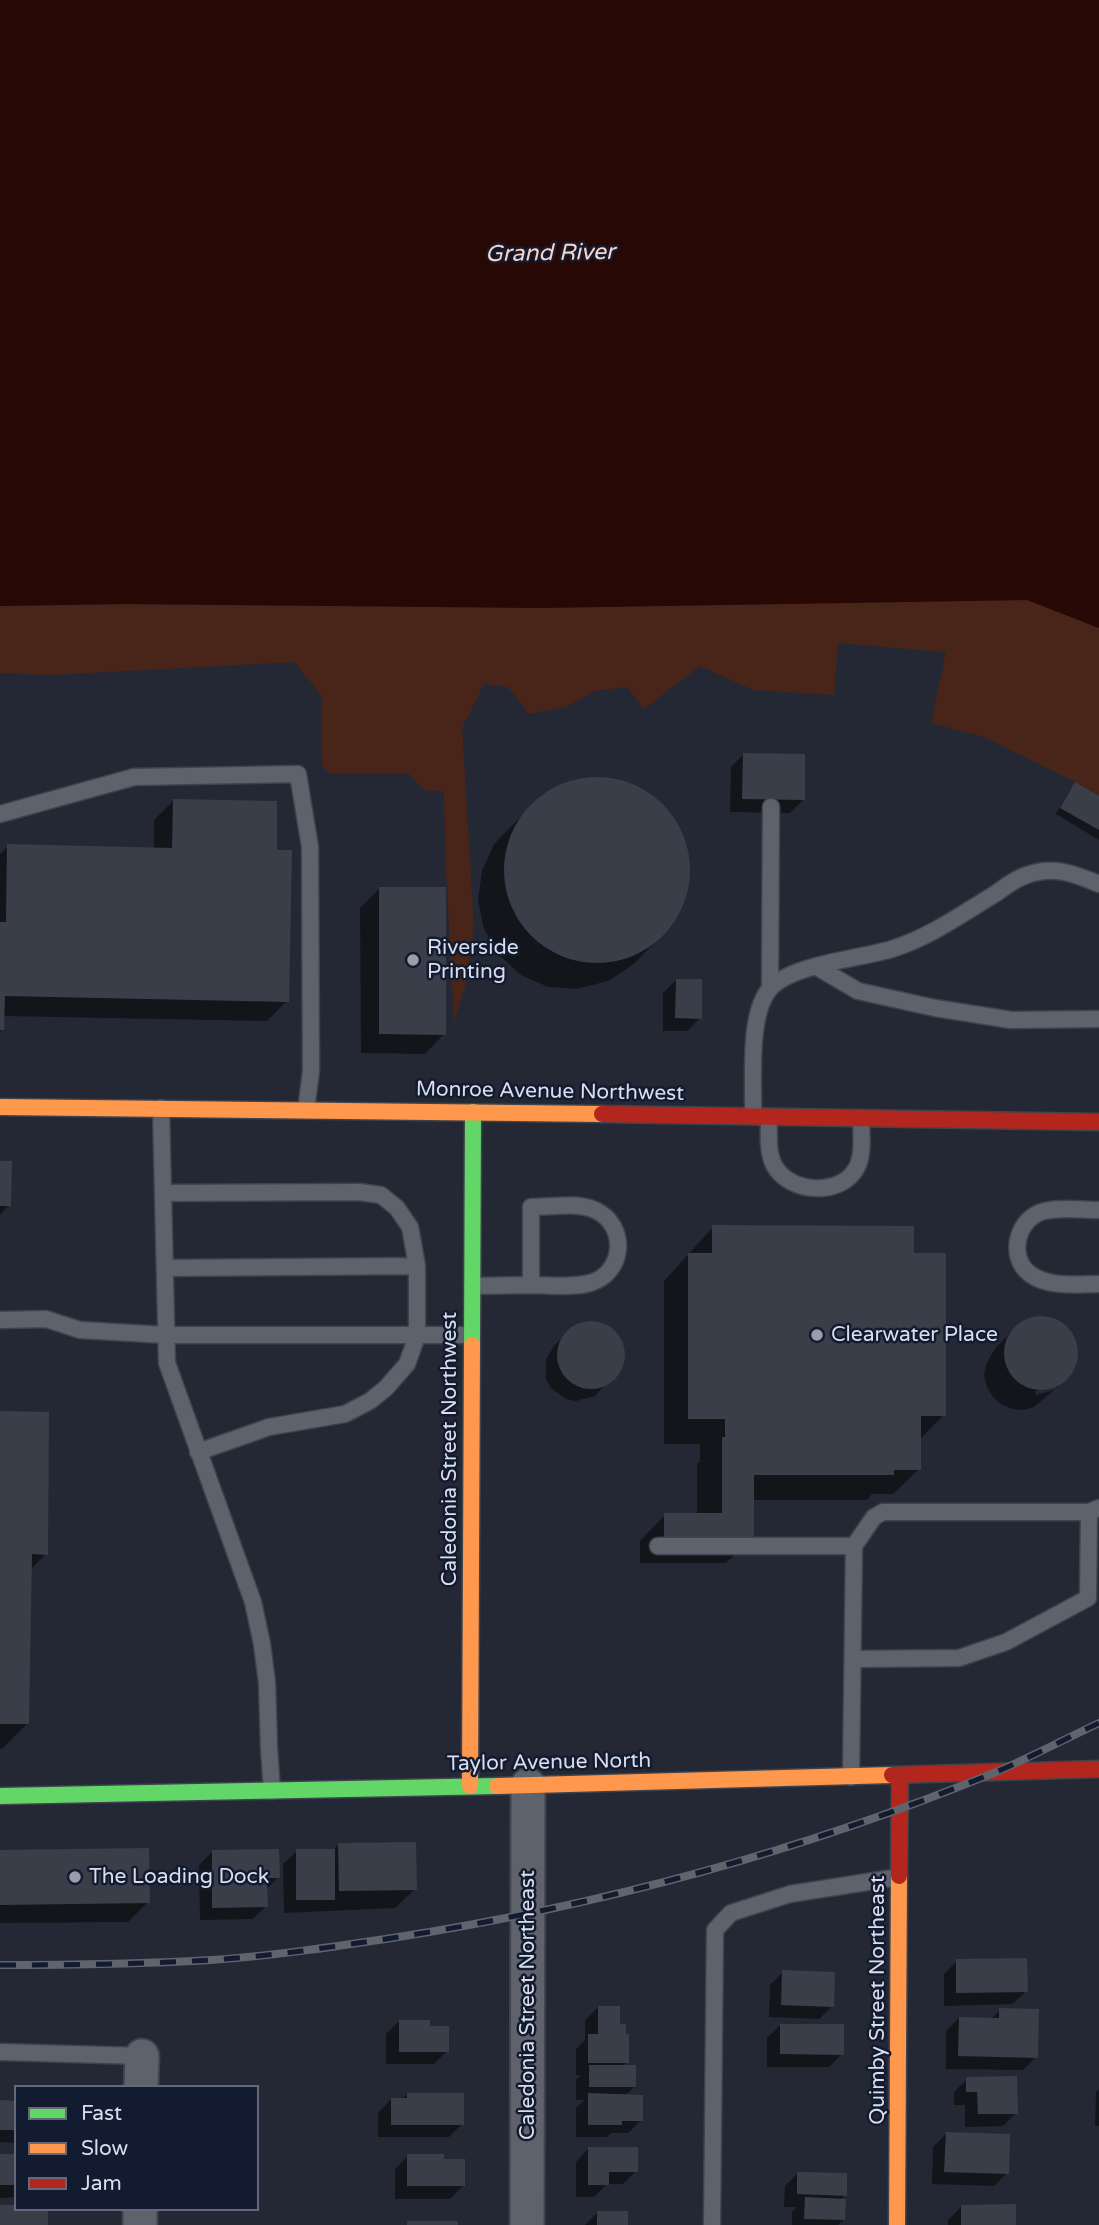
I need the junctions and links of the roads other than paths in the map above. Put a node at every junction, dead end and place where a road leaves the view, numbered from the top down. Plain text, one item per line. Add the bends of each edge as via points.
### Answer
1 (771, 807) dead end
2 (0, 814) edge
3 (1099, 884) edge
4 (817, 967) junction
5 (770, 988) junction
6 (1099, 1019) edge
7 (0, 1107) edge
8 (161, 1108) junction
9 (306, 1110) junction
10 (472, 1112) junction
11 (761, 1116) junction
12 (861, 1118) junction
13 (1099, 1122) edge
14 (164, 1193) junction
15 (1099, 1210) edge
16 (417, 1266) junction
17 (165, 1268) junction
18 (1099, 1284) edge
19 (531, 1285) junction
20 (472, 1286) junction
21 (0, 1320) edge
22 (166, 1335) junction
23 (471, 1335) junction
24 (417, 1336) junction
25 (198, 1452) junction
26 (1094, 1510) edge
27 (658, 1546) dead end
28 (854, 1546) junction
29 (853, 1659) junction
30 (1099, 1769) edge
31 (900, 1775) junction
32 (851, 1777) junction
33 (528, 1785) junction
34 (470, 1786) junction
35 (272, 1791) junction
36 (0, 1796) edge
37 (900, 1877) junction
38 (0, 2052) edge
39 (141, 2071) edge
40 (527, 2225) edge
41 (712, 2225) edge
42 (897, 2225) edge

1 - 5 lane
2 - 9 lane via 134,778 298,774 310,847 311,1070
3 - 4 lane via 1073,873 1049,870 1026,875 924,938
4 - 5 lane via 799,971
4 - 6 lane via 858,992 935,1008 1011,1020
5 - 11 lane via 756,1018
7 - 8 street, Monroe Avenue Northwest
8 - 9 street, Monroe Avenue Northwest
8 - 14 lane
9 - 10 street, Monroe Avenue Northwest
10 - 11 street, Monroe Avenue Northwest
10 - 20 street, Caledonia Street Northwest
11 - 12 street, Monroe Avenue Northwest
11 - 12 lane via 774,1165 782,1175 793,1183 819,1188 841,1183 858,1166
12 - 13 street, Monroe Avenue Northwest
14 - 16 lane via 381,1195 410,1227
14 - 17 lane
15 - 18 lane via 1043,1211 1031,1217 1017,1239 1021,1265 1031,1275 1057,1284
16 - 17 lane
16 - 24 lane
17 - 22 lane
19 - 19 lane via 588,1284 608,1274 619,1252 607,1216 587,1206 531,1207
19 - 20 lane
20 - 23 street, Caledonia Street Northwest
21 - 22 lane via 46,1319 80,1330
22 - 24 lane
22 - 25 lane via 170,1377
23 - 24 lane
23 - 34 street, Caledonia Street Northwest
24 - 25 lane via 407,1364 370,1401 345,1414 269,1427
25 - 35 lane via 253,1602 267,1683
26 - 28 lane via 883,1512 874,1517
26 - 29 lane via 1088,1598 1006,1642 959,1658
27 - 28 lane
28 - 29 lane
29 - 32 lane
30 - 31 street, Taylor Avenue North
31 - 32 street, Taylor Avenue North
31 - 37 street, Quimby Street Northeast
32 - 33 street, Taylor Avenue North
33 - 34 street, Taylor Avenue North
33 - 40 street, Caledonia Street Northeast
34 - 35 street, Taylor Avenue North
35 - 36 street, Taylor Avenue North
37 - 41 lane via 790,1894 731,1913 715,1930
37 - 42 street, Quimby Street Northeast
38 - 39 lane

